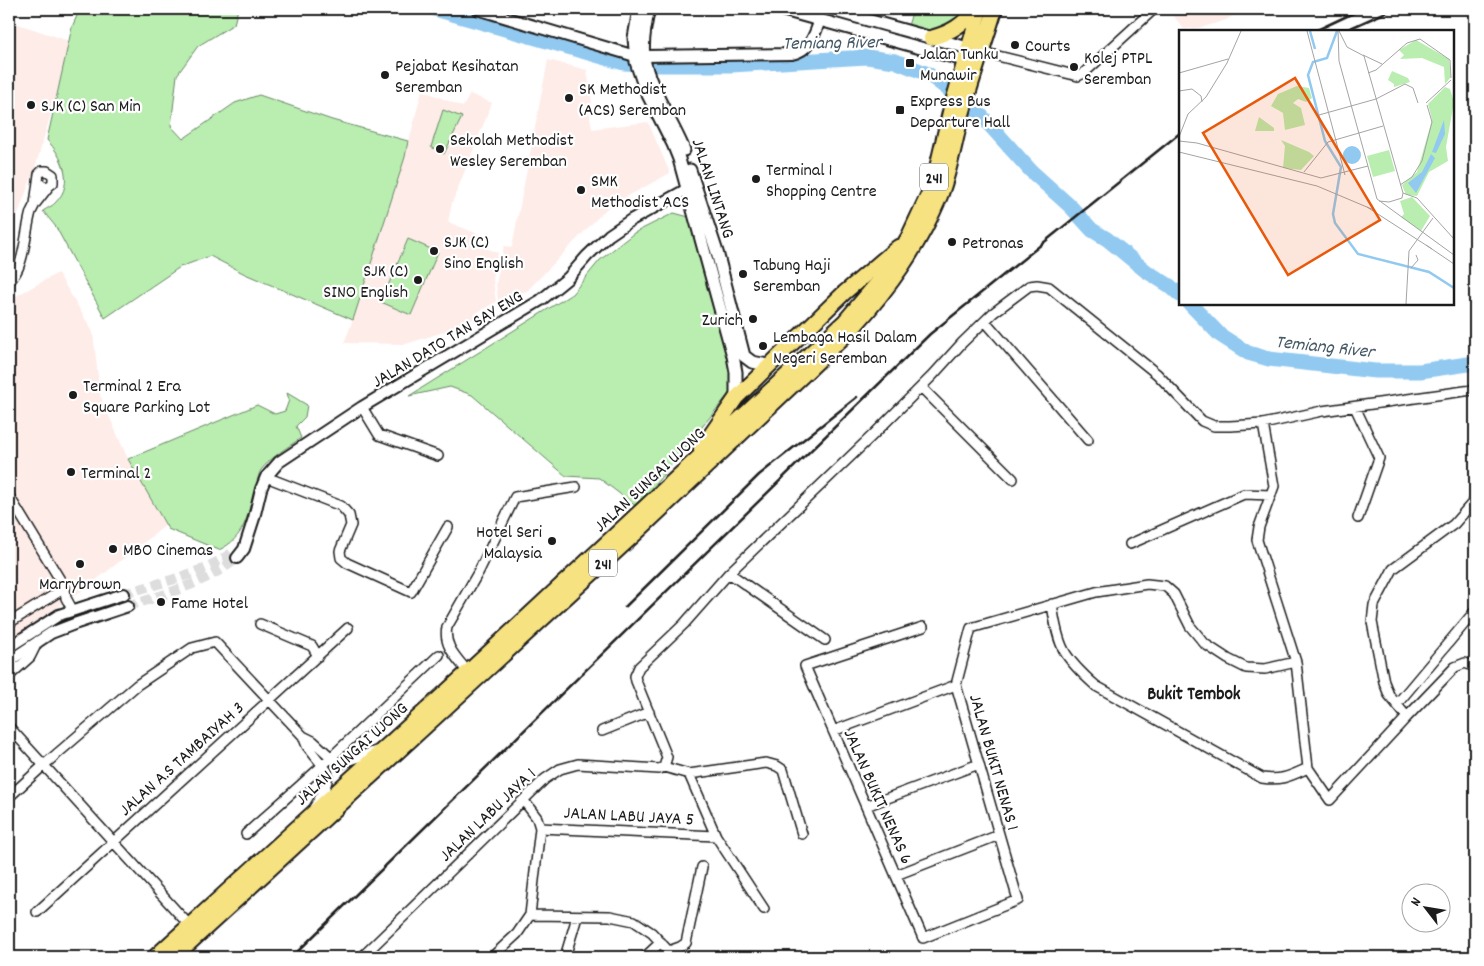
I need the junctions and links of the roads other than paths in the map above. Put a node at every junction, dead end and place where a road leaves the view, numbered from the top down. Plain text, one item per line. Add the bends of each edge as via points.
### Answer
1 (477, 9) edge
2 (640, 9) edge
3 (649, 9) edge
4 (780, 9) edge
5 (828, 9) edge
6 (975, 9) edge
7 (980, 9) edge
8 (995, 9) edge
9 (1154, 9) edge
10 (820, 20) junction
11 (932, 38) junction
12 (973, 56) junction
13 (640, 59) junction
14 (955, 116) junction
15 (38, 182) junction
16 (50, 186) junction
17 (691, 186) junction
18 (35, 204) junction
19 (908, 238) junction
20 (9, 282) edge
21 (985, 321) junction
22 (736, 326) junction
23 (725, 331) junction
24 (768, 365) junction
25 (921, 387) junction
26 (1475, 387) edge
27 (736, 398) junction
28 (362, 407) junction
29 (1355, 407) junction
30 (1264, 424) junction
31 (1088, 440) dead end
32 (438, 456) dead end
33 (690, 466) junction
34 (266, 477) junction
35 (1013, 479) dead end
36 (576, 487) dead end
37 (1271, 495) junction
38 (9, 496) edge
39 (1475, 500) edge
40 (1358, 518) dead end
41 (448, 527) dead end
42 (1130, 544) dead end
43 (235, 555) tunnel mouth
44 (729, 573) junction
45 (65, 588) junction
46 (124, 594) tunnel mouth
47 (1052, 604) junction
48 (128, 606) tunnel mouth
49 (72, 609) junction
50 (1475, 611) edge
51 (9, 623) edge
52 (260, 624) dead end
53 (923, 627) dead end
54 (348, 628) dead end
55 (38, 640) junction
56 (825, 640) dead end
57 (9, 647) edge
58 (439, 655) dead end
59 (318, 656) junction
60 (9, 661) edge
61 (1296, 662) junction
62 (1475, 667) edge
63 (468, 672) junction
64 (9, 676) edge
65 (956, 685) junction
66 (270, 699) junction
67 (1397, 704) junction
68 (649, 712) junction
69 (1407, 716) junction
70 (9, 727) edge
71 (602, 730) dead end
72 (833, 731) junction
73 (303, 736) junction
74 (385, 748) junction
75 (330, 758) junction
76 (979, 764) junction
77 (44, 765) junction
78 (323, 765) junction
79 (664, 767) junction
80 (1308, 768) junction
81 (689, 774) junction
82 (9, 797) edge
83 (524, 801) junction
84 (866, 806) junction
85 (311, 815) junction
86 (540, 828) junction
87 (246, 834) dead end
88 (802, 834) dead end
89 (999, 835) junction
90 (716, 836) junction
91 (114, 841) junction
92 (702, 867) dead end
93 (896, 875) junction
94 (764, 909) dead end
95 (37, 912) dead end
96 (530, 915) junction
97 (577, 916) junction
98 (190, 926) junction
99 (924, 938) joint
100 (661, 942) junction
101 (671, 954) edge
102 (155, 957) edge
103 (174, 957) edge
104 (362, 957) edge
105 (492, 957) edge
106 (565, 957) edge
107 (645, 957) edge

1 - 13 street
2 - 13 main road, JALAN LINTANG via 634,38
3 - 13 main road, JALAN LINTANG
4 - 10 main road
5 - 11 main road
6 - 11 highway via 955,28
7 - 12 highway, JALAN SUNGAI UJONG / 241
8 - 12 highway, JALAN SUNGAI UJONG / 241
9 - 12 street via 1078,76
10 - 12 main road
10 - 13 street via 806,48 792,54
11 - 12 main road
12 - 14 highway, JALAN SUNGAI UJONG / 241
13 - 17 main road, JALAN LINTANG via 648,94
14 - 19 highway, JALAN SUNGAI UJONG / 241 via 930,191
14 - 103 highway, JALAN SUNGAI UJONG / 241 via 944,182 917,242 898,274 852,329
15 - 16 street via 44,187
15 - 16 street via 40,173 50,172 54,180
15 - 18 street
16 - 18 street
17 - 22 main road, JALAN LINTANG via 717,252
17 - 23 main road, JALAN LINTANG
17 - 28 street, JALAN DATO TAN SAY ENG via 609,235 568,278 541,300
18 - 20 street via 28,221 20,268
19 - 24 highway
19 - 33 highway, JALAN SUNGAI UJONG / 241 via 890,268 845,321
21 - 25 street
21 - 30 street via 1029,286 1049,287 1157,374 1202,421 1214,426
21 - 31 street
22 - 23 main road via 732,334
22 - 24 main road, JALAN LINTANG via 744,356 752,362
23 - 27 main road, JALAN LINTANG via 736,372
24 - 27 highway
25 - 35 street
25 - 44 street
26 - 29 street
27 - 33 highway
28 - 32 street via 379,435
28 - 34 street, JALAN DATO TAN SAY ENG via 279,462
29 - 30 street
29 - 40 street via 1379,458
30 - 37 street via 1274,486
33 - 63 highway, JALAN SUNGAI UJONG / 241
34 - 41 street via 341,506 349,515 351,525 340,552 341,558 347,564 411,592
34 - 43 street, JALAN DATO TAN SAY ENG via 244,549
36 - 63 street via 515,496 448,627 448,644
37 - 42 street via 1244,494
37 - 61 street via 1257,540
38 - 45 street
39 - 67 street via 1454,524 1393,569 1374,605 1372,622 1384,682
44 - 56 street
44 - 68 street via 684,624 639,667 636,681
45 - 49 street
45 - 51 street
46 - 49 street
47 - 61 street via 1096,592 1147,584 1165,586 1174,594 1190,626 1205,644 1228,659 1246,668 1265,669
47 - 65 street, JALAN BUKIT NENAS 1 via 970,628
47 - 80 street via 1062,650 1077,670 1096,686 1262,778 1286,778
48 - 55 street
49 - 57 street
50 - 67 street
52 - 59 street via 312,646
53 - 72 street, JALAN BUKIT NENAS 6 via 805,666
54 - 59 street, JALAN A.S TAMBAIYAH 3
55 - 60 street
55 - 64 street via 30,657
58 - 75 street
59 - 66 street, JALAN A.S TAMBAIYAH 3
61 - 80 street
62 - 69 street via 1465,663 1454,667
63 - 74 highway, JALAN SUNGAI UJONG / 241
65 - 72 street
65 - 76 street, JALAN BUKIT NENAS 1
66 - 73 street
66 - 77 street via 215,642 192,648 137,685
66 - 91 street, JALAN A.S TAMBAIYAH 3
67 - 69 street
68 - 71 street
68 - 79 street via 667,757
69 - 80 street via 1330,800
70 - 77 street
72 - 84 street, JALAN BUKIT NENAS 6
73 - 75 street
73 - 78 street
74 - 75 street via 349,762
74 - 85 highway, JALAN SUNGAI UJONG / 241
75 - 78 street
76 - 84 street
76 - 89 street, JALAN BUKIT NENAS 1
77 - 82 street
77 - 91 street
78 - 85 street via 328,772 327,783
78 - 87 street
79 - 81 street, JALAN LABU JAYA 1
79 - 83 street, JALAN LABU JAYA 1 via 578,764 560,769 545,779
81 - 88 street via 766,763 777,766 783,770
81 - 90 street
83 - 86 street via 537,818
83 - 104 street, JALAN LABU JAYA 1
84 - 93 street, JALAN BUKIT NENAS 6
85 - 98 highway, JALAN SUNGAI UJONG / 241
86 - 90 street, JALAN LABU JAYA 5
86 - 96 street
89 - 93 street
89 - 99 street, JALAN BUKIT NENAS 1 via 1018,900
90 - 94 street
91 - 95 street, JALAN A.S TAMBAIYAH 3
91 - 98 street
92 - 101 street via 686,942
93 - 99 street, JALAN BUKIT NENAS 6
96 - 97 street
96 - 105 street via 517,934
97 - 100 street via 634,920
97 - 106 street
98 - 102 highway, JALAN SUNGAI UJONG / 241
100 - 101 street
100 - 107 street

